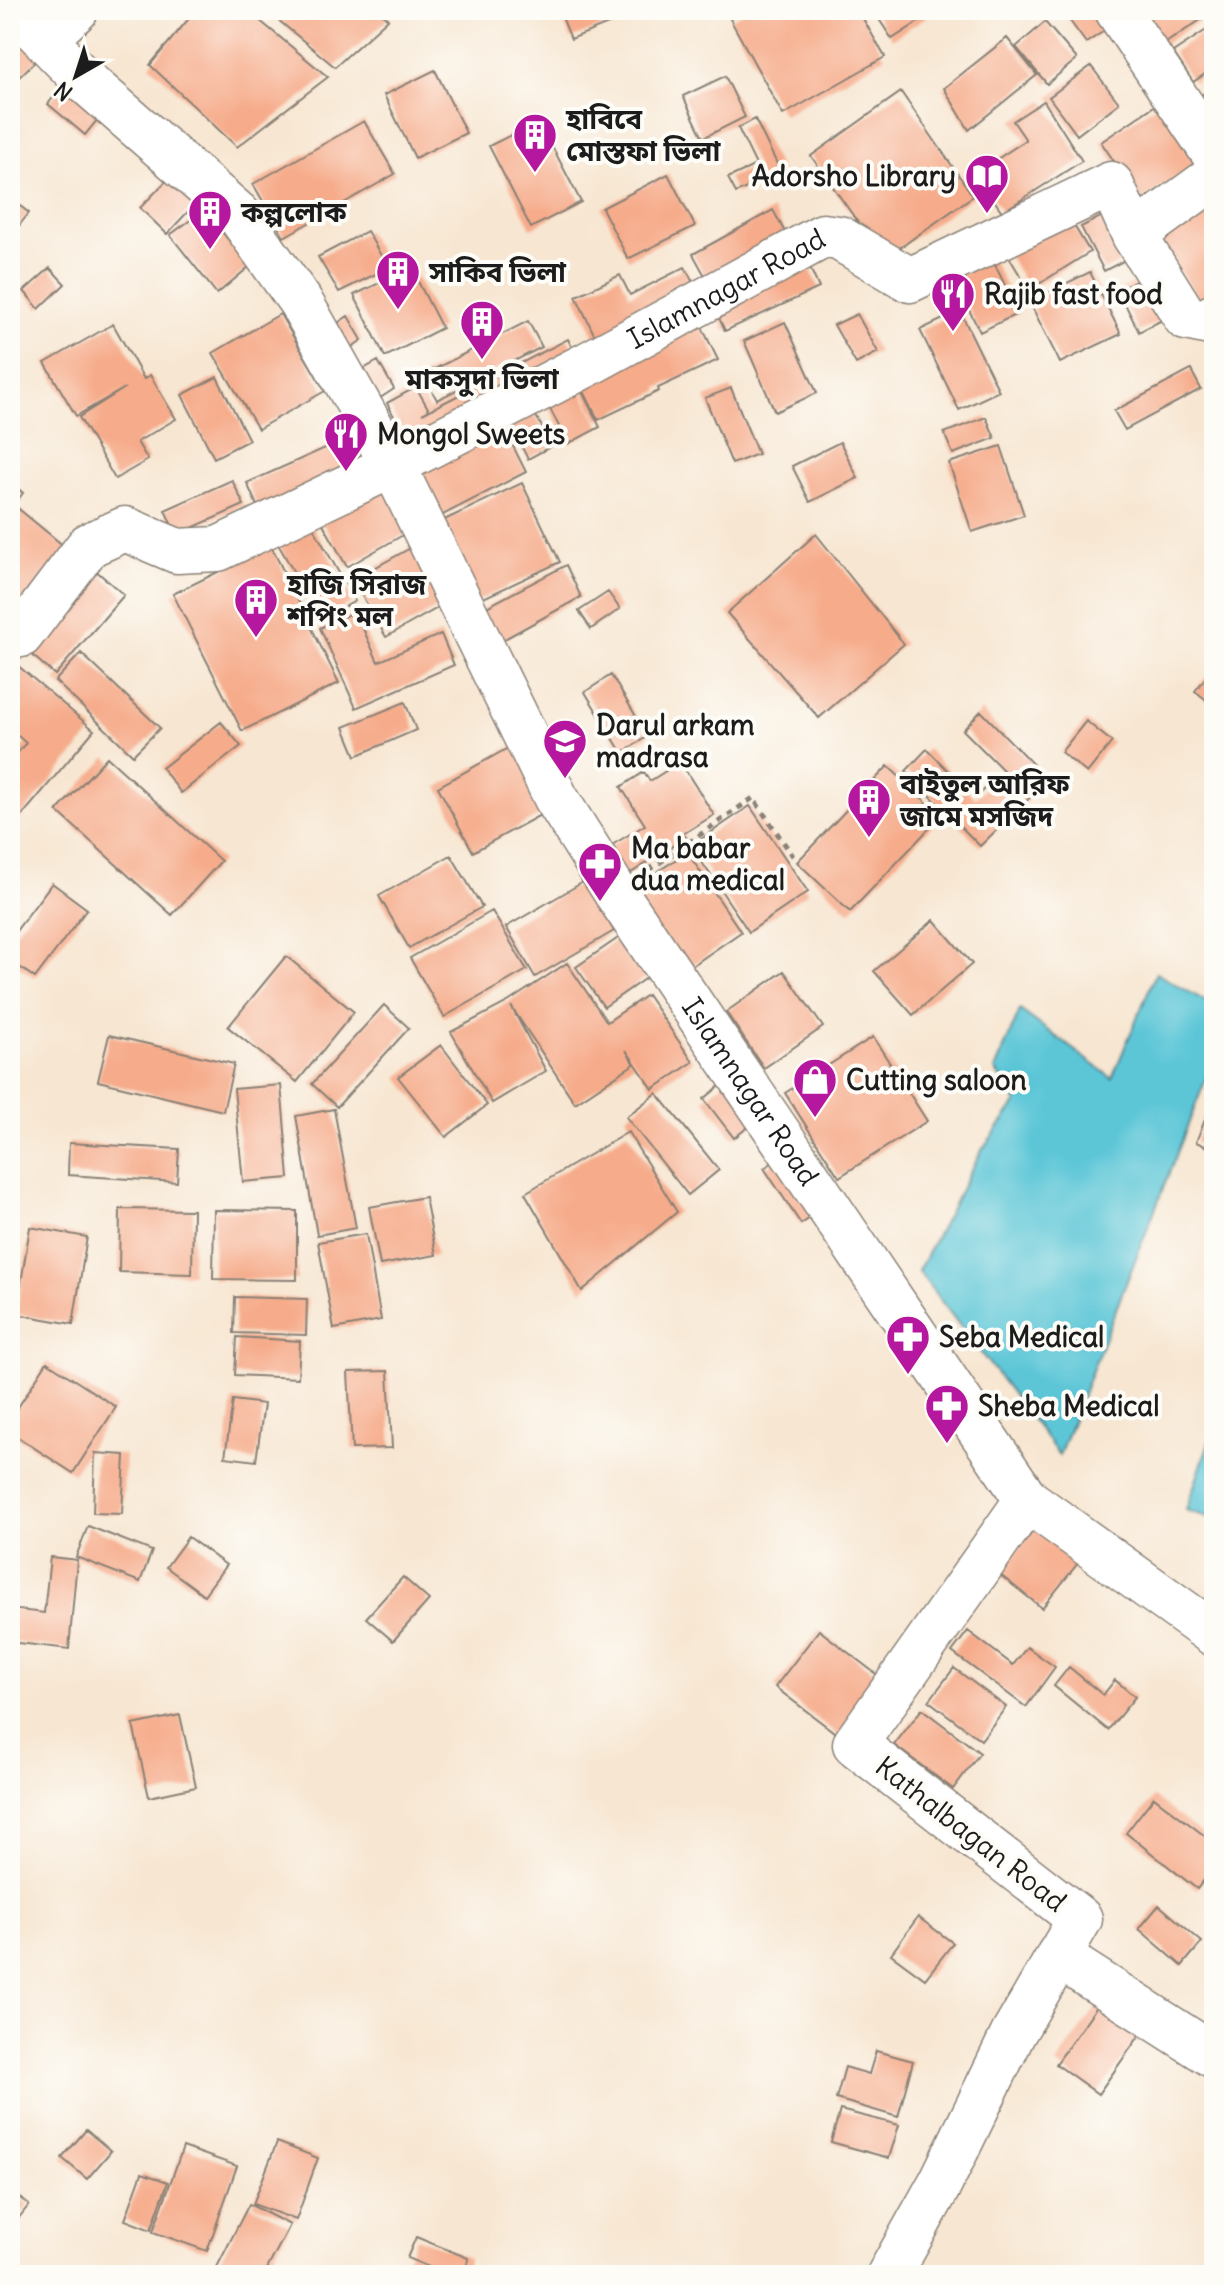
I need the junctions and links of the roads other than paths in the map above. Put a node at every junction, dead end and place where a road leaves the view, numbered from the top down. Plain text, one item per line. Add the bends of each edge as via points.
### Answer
1 (76, 10) edge
2 (1117, 10) edge
3 (30, 24) edge
4 (1214, 154) edge
5 (1214, 177) edge
6 (1134, 235) junction
7 (1214, 316) edge
8 (393, 465) junction
9 (10, 636) edge
10 (1027, 1500) junction
11 (1214, 1634) edge
12 (1058, 1956) junction
13 (1214, 2056) edge
14 (889, 2275) edge

1 - 3 street
2 - 4 street
3 - 8 street, Islamnagar Road via 84,80 238,214 300,301
5 - 6 street
6 - 7 street, Islamnagar Road via 1186,318 1205,322
6 - 8 street, Islamnagar Road via 1111,184 910,280 839,238 823,236
8 - 9 street, Islamnagar Road via 218,549 177,551 125,529 89,545 21,635
8 - 10 street, Islamnagar Road via 556,798
10 - 11 street, Islamnagar Road
10 - 12 street, Kathalbagan Road via 855,1744 1080,1919
12 - 13 street
12 - 14 street, Kathalbagan Road

